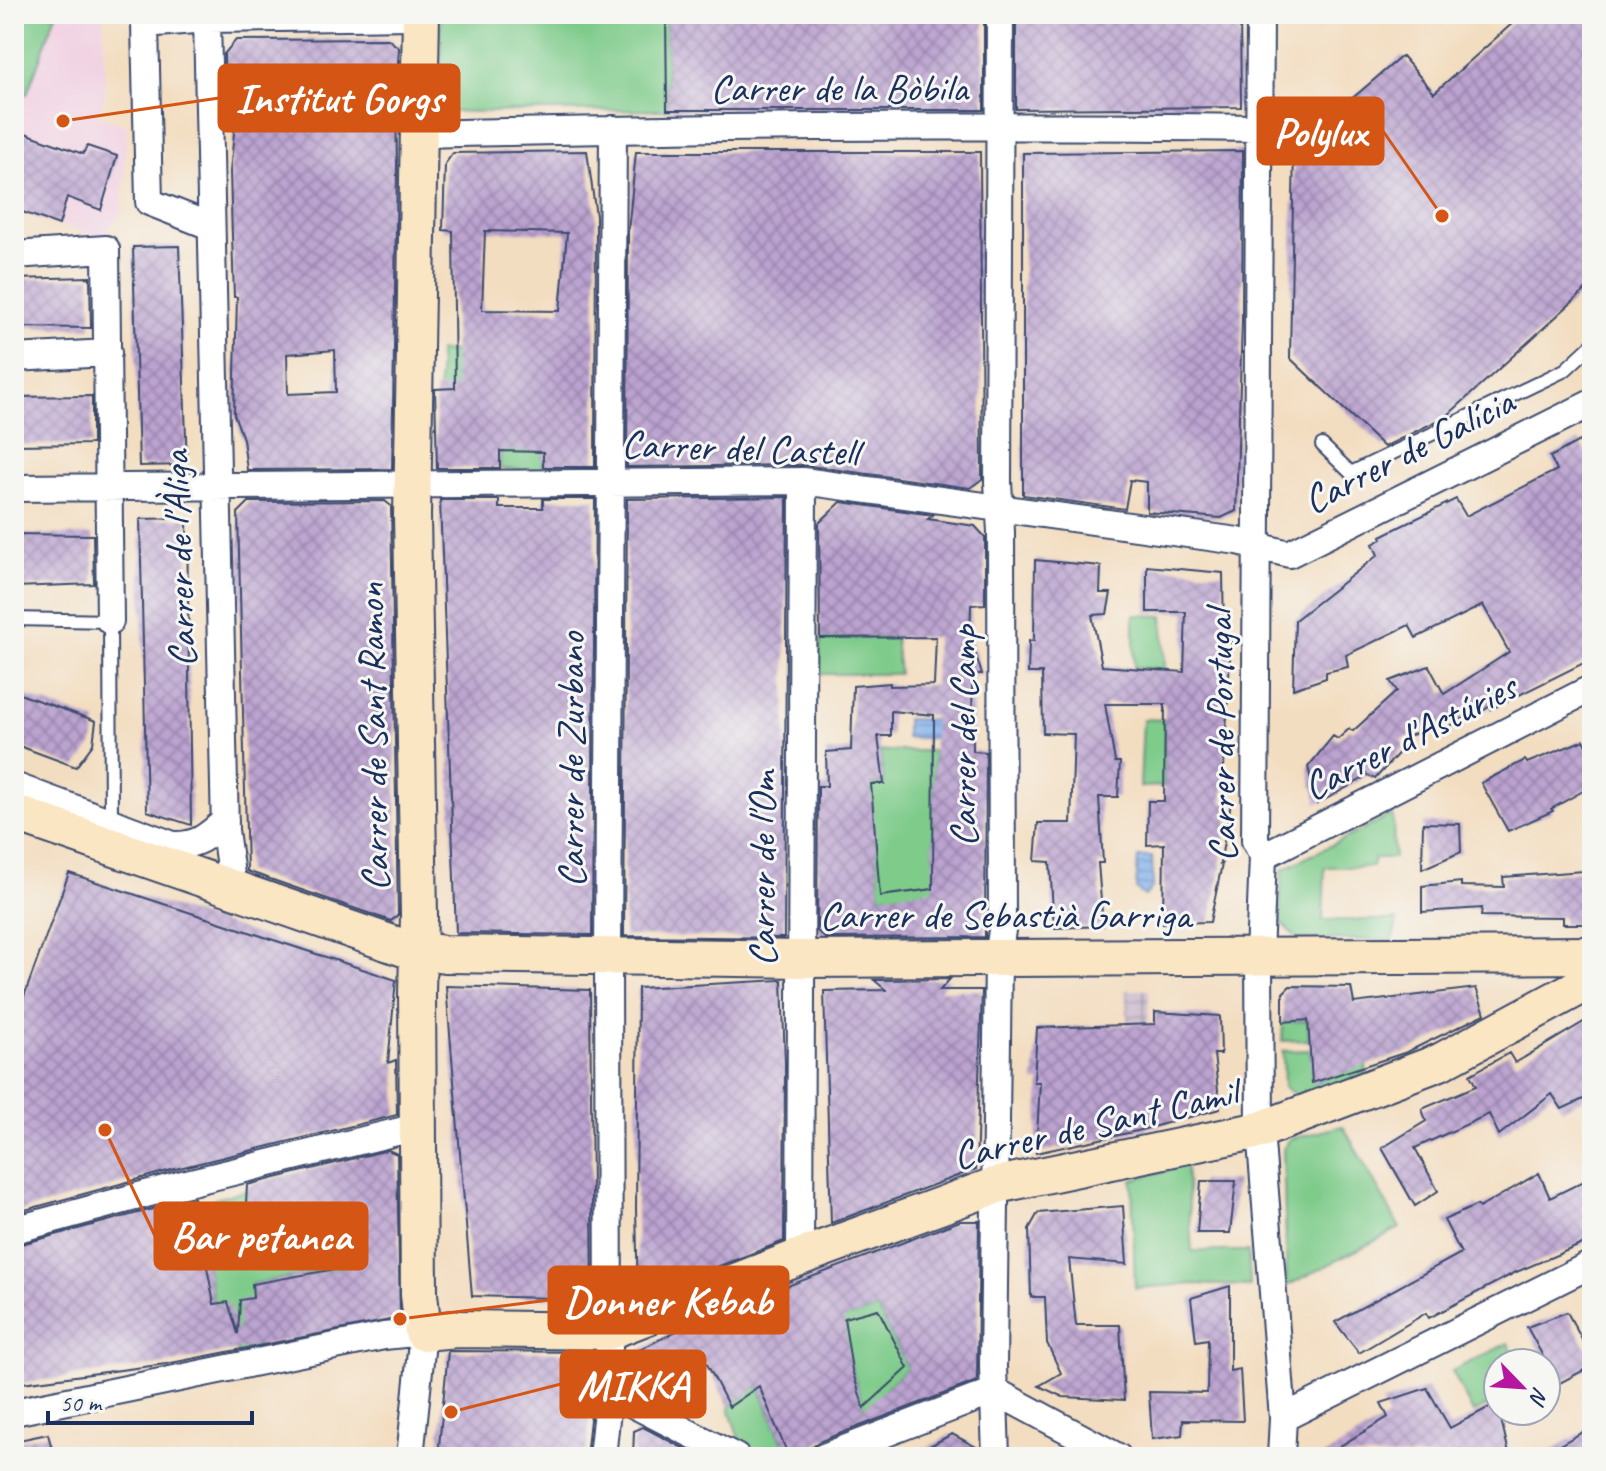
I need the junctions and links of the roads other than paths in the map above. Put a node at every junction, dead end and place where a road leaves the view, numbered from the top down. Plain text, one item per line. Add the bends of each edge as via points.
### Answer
1 (419, 14) edge
2 (1000, 14) edge
3 (1260, 14) edge
4 (145, 19) edge
5 (207, 19) junction
6 (1000, 126) junction
7 (1259, 128) junction
8 (613, 129) junction
9 (421, 134) junction
10 (210, 226) junction
11 (14, 255) edge
12 (1592, 345) edge
13 (108, 353) junction
14 (14, 358) edge
15 (1592, 403) edge
16 (1322, 445) dead end
17 (803, 481) junction
18 (412, 483) junction
19 (612, 483) junction
20 (216, 487) junction
21 (14, 488) edge
22 (110, 488) junction
23 (998, 507) junction
24 (1257, 548) junction
25 (14, 619) edge
26 (110, 621) junction
27 (1592, 688) edge
28 (14, 786) edge
29 (14, 813) edge
30 (225, 821) junction
31 (111, 822) junction
32 (1263, 856) junction
33 (233, 890) junction
34 (418, 951) junction
35 (608, 954) junction
36 (1546, 955) junction
37 (1592, 955) edge
38 (1259, 956) junction
39 (801, 959) junction
40 (998, 959) junction
41 (1592, 980) edge
42 (1556, 999) junction
43 (417, 1127) junction
44 (1260, 1130) junction
45 (997, 1185) junction
46 (14, 1230) edge
47 (800, 1257) junction
48 (1592, 1264) edge
49 (609, 1331) junction
50 (423, 1332) junction
51 (995, 1391) junction
52 (609, 1392) junction
53 (14, 1412) edge
54 (1283, 1418) junction
55 (410, 1457) edge
56 (602, 1457) edge
57 (736, 1457) edge
58 (824, 1457) edge
59 (996, 1457) edge
60 (1118, 1457) edge
61 (1281, 1457) edge

1 - 5 street
1 - 9 street, Carrer de Sant Ramon
2 - 6 street, Carrer del Camp
3 - 7 street, Carrer de Portugal
4 - 5 street
4 - 10 street via 149,202
5 - 10 street, Carrer de l'Àliga
6 - 7 street, Carrer de la Bòbila
6 - 8 street, Carrer de la Bòbila
6 - 23 street, Carrer del Camp
7 - 24 street, Carrer de Portugal
8 - 9 street, Carrer de la Bòbila
8 - 19 street, Carrer de Zurbano
9 - 18 street, Carrer de Sant Ramon
10 - 20 street, Carrer de l'Àliga
11 - 13 street via 106,249
12 - 16 lane via 1565,370 1351,473
13 - 14 street
13 - 22 street
15 - 24 street, Carrer de Galícia via 1289,554
17 - 19 street, Carrer del Castell
17 - 23 street, Carrer del Castell
17 - 39 street, Carrer de l'Om
18 - 19 street, Carrer del Castell
18 - 20 street, Carrer del Castell
18 - 34 street, Carrer de Sant Ramon
19 - 35 street, Carrer de Zurbano
20 - 22 street, Carrer del Castell
20 - 30 street, Carrer de l'Àliga
21 - 22 street, Carrer del Castell
22 - 26 street
23 - 24 street, Carrer del Castell
23 - 40 street, Carrer del Camp
24 - 32 street, Carrer de Portugal via 1255,841
25 - 26 lane
26 - 31 lane
27 - 32 street, Carrer d'Astúries
28 - 31 street
29 - 33 street, Carrer de Sebastià Garriga
30 - 31 street via 203,840 186,845
30 - 33 street, Carrer de l'Àliga
32 - 38 street, Carrer de Portugal
33 - 34 street, Carrer de Sebastià Garriga
34 - 35 street, Carrer de Sebastià Garriga
34 - 43 street, Carrer de Sant Ramon
35 - 39 street, Carrer de Sebastià Garriga
35 - 49 street, Carrer de Zurbano
36 - 37 street, Carrer de Sebastià Garriga
36 - 38 street, Carrer de Sebastià Garriga
36 - 42 street
38 - 40 street, Carrer de Sebastià Garriga
38 - 44 street, Carrer de Portugal
39 - 40 street, Carrer de Sebastià Garriga
39 - 47 street, Carrer de l'Om
40 - 45 street, Carrer del Camp
41 - 42 street, Carrer de Sant Camil
42 - 44 street, Carrer de Sant Camil via 1440,1062
43 - 46 street
43 - 50 street, Carrer de Sant Ramon
44 - 45 street, Carrer de Sant Camil
44 - 54 street, Carrer de Portugal
45 - 47 street, Carrer de Sant Camil
45 - 51 street, Carrer del Camp
47 - 49 street, Carrer de Sant Camil
48 - 54 street
49 - 50 street
49 - 52 street, Carrer de Zurbano
50 - 53 street
50 - 55 street, Carrer de Sant Ramon
51 - 58 street
51 - 59 street, Carrer del Camp
51 - 60 street
52 - 56 street, Carrer de Zurbano
52 - 57 street
54 - 61 street, Carrer de Portugal

